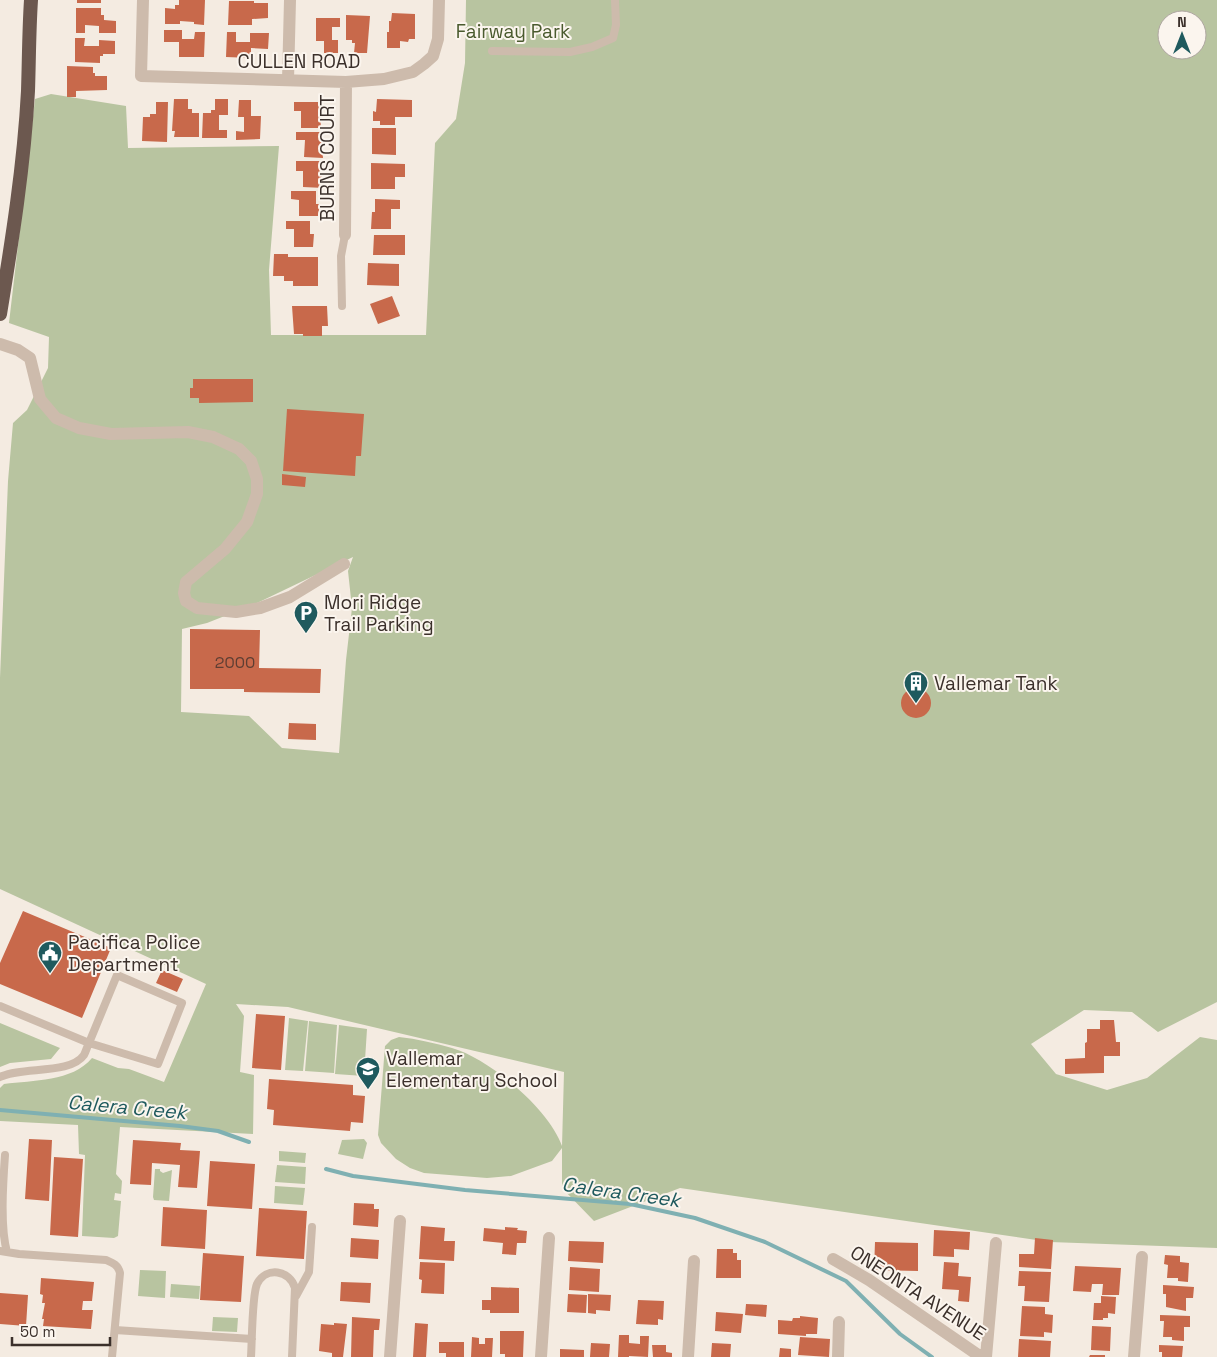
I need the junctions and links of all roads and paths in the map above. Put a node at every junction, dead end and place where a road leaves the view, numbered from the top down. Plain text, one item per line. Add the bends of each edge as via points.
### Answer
1 (31, 0) edge
2 (143, 0) edge
3 (290, 0) edge
4 (439, 0) edge
5 (615, 0) edge
6 (492, 51) dead end
7 (288, 80) junction
8 (346, 82) junction
9 (345, 235) joint
10 (342, 306) dead end
11 (0, 314) edge
12 (0, 344) edge
13 (344, 564) dead end
14 (0, 1006) edge
15 (89, 1043) junction
16 (0, 1077) edge
17 (4, 1155) dead end
18 (400, 1221) dead end
19 (312, 1227) dead end
20 (548, 1238) dead end
21 (996, 1243) dead end
22 (3, 1251) edge
23 (1142, 1258) dead end
24 (833, 1259) dead end
25 (694, 1261) dead end
26 (296, 1296) junction
27 (839, 1322) dead end
28 (115, 1330) junction
29 (252, 1339) junction
30 (112, 1357) edge
31 (251, 1357) edge
32 (292, 1357) edge
33 (390, 1357) edge
34 (541, 1357) edge
35 (688, 1357) edge
36 (838, 1357) edge
37 (981, 1357) edge
38 (986, 1357) edge
39 (1134, 1357) edge

1 - 11 highway via 25,126
2 - 7 street, CULLEN ROAD via 141,76
3 - 7 street
4 - 8 street, CULLEN ROAD via 438,39 433,56 424,64 413,72 384,79
5 - 6 lane via 614,38 570,52
7 - 8 street, CULLEN ROAD
8 - 9 street, BURNS COURT
9 - 10 lane via 341,256
12 - 13 street via 30,358 40,399 56,418 79,428 111,434 188,432 213,437 239,449 251,461 257,479 257,494 247,522 225,548 186,582 186,601 197,608 236,612 260,608 290,597
14 - 15 lane
15 - 15 lane via 158,1064 182,1003 117,975
15 - 16 lane via 84,1056 70,1065 17,1071
17 - 22 lane
18 - 33 street
19 - 26 lane via 309,1272
20 - 34 street
21 - 38 street
22 - 28 lane via 113,1262 120,1273
23 - 39 street
24 - 37 street, ONEONTA AVENUE
25 - 35 street
26 - 29 lane via 292,1279 284,1274 267,1274 260,1279 255,1291
26 - 32 lane
27 - 36 street
28 - 29 lane
28 - 30 lane
29 - 31 lane

